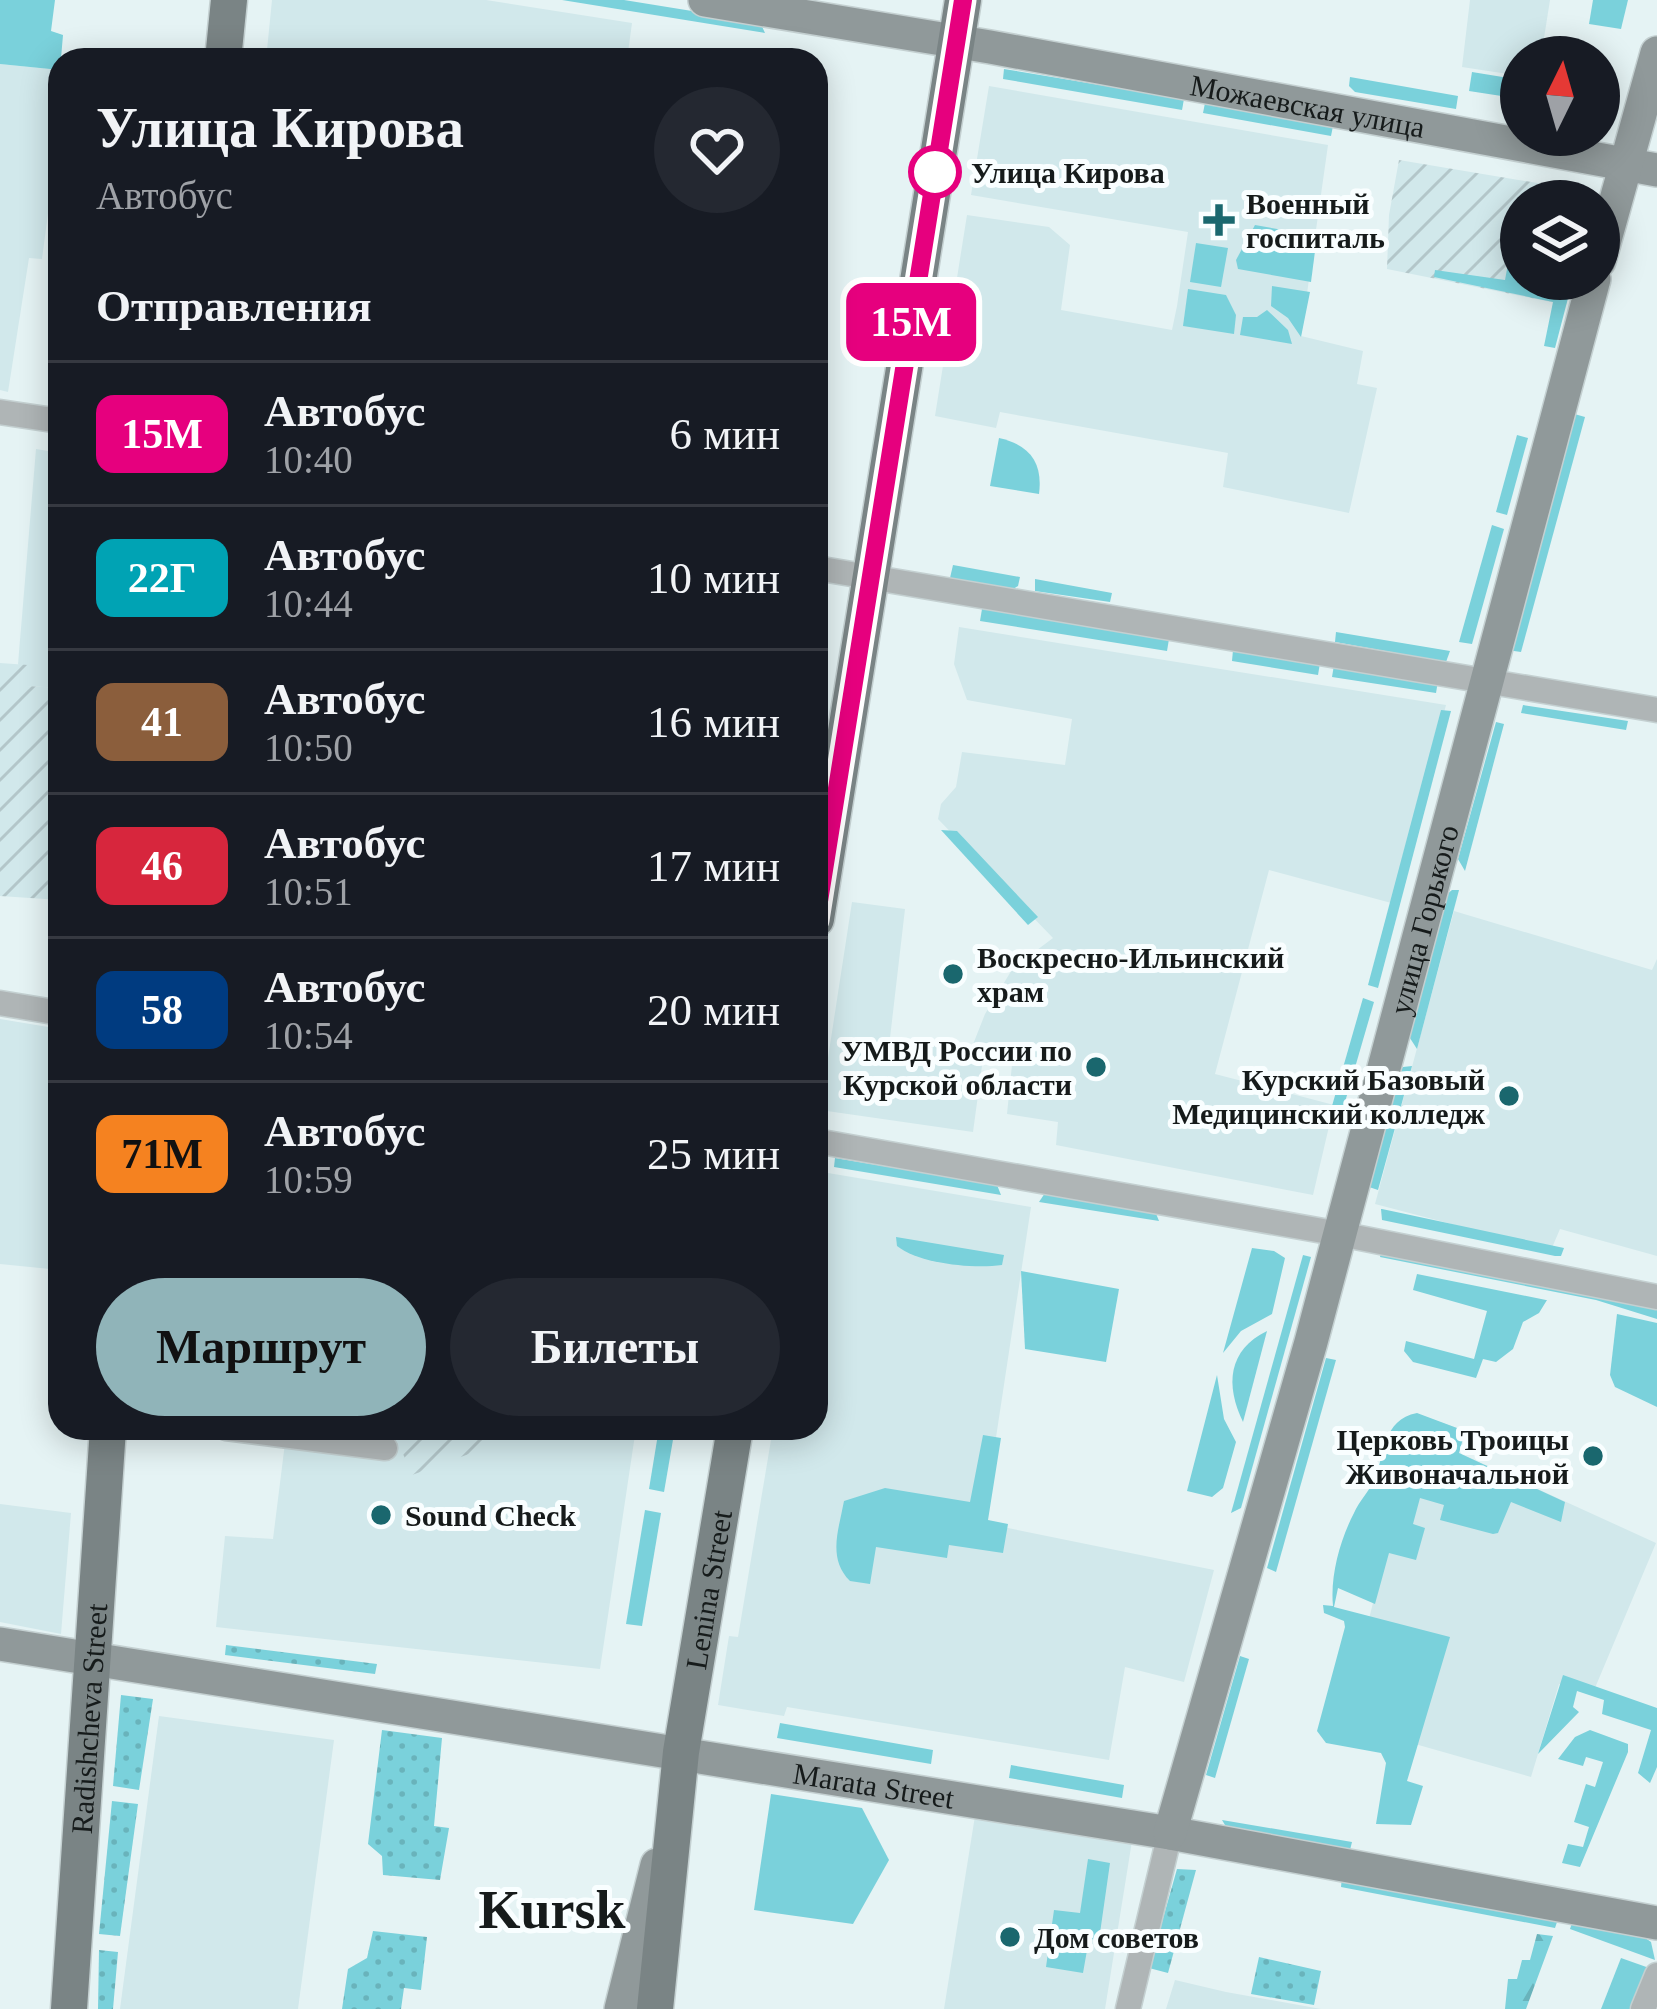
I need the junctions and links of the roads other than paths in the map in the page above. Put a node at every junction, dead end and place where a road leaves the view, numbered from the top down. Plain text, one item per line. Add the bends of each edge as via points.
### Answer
1 (229, 0) edge
2 (705, 0) edge
3 (963, 0) edge
4 (957, 43) junction
5 (224, 48) edge
6 (1657, 53) edge
7 (1641, 167) edge
8 (1620, 214) edge
9 (1588, 300) edge
10 (0, 412) edge
11 (48, 419) edge
12 (828, 570) edge
13 (869, 578) junction
14 (1487, 682) junction
15 (1657, 710) edge
16 (828, 843) edge
17 (0, 1003) edge
18 (48, 1011) edge
19 (828, 1143) edge
20 (1340, 1234) junction
21 (1657, 1297) edge
22 (107, 1440) edge
23 (321, 1440) edge
24 (733, 1440) edge
25 (385, 1448) dead end
26 (0, 1644) edge
27 (91, 1660) junction
28 (682, 1752) junction
29 (1170, 1833) junction
30 (1657, 1923) edge
31 (1657, 1975) edge
32 (69, 2009) edge
33 (621, 2009) edge
34 (655, 2009) edge
35 (1127, 2009) edge
36 (1643, 2009) edge

1 - 5 main road
2 - 4 street, Можаевская улица
3 - 4 main road
4 - 7 street, Можаевская улица
4 - 13 main road
6 - 7 street
7 - 8 street
9 - 14 street, улица Горького
10 - 11 street
12 - 13 street
13 - 14 street
13 - 16 main road
14 - 15 street
14 - 20 street, улица Горького
17 - 18 street
19 - 20 street
20 - 21 street
20 - 29 street, улица Горького
22 - 27 main road, Radishcheva Street
23 - 25 street
24 - 28 main road, Lenina Street
26 - 27 street, Marata Street
27 - 28 street, Marata Street
27 - 32 main road, Radishcheva Street
28 - 29 street, Marata Street
28 - 33 street
28 - 34 main road, Lenina Street
29 - 30 street, Marata Street
29 - 35 street
31 - 36 street

